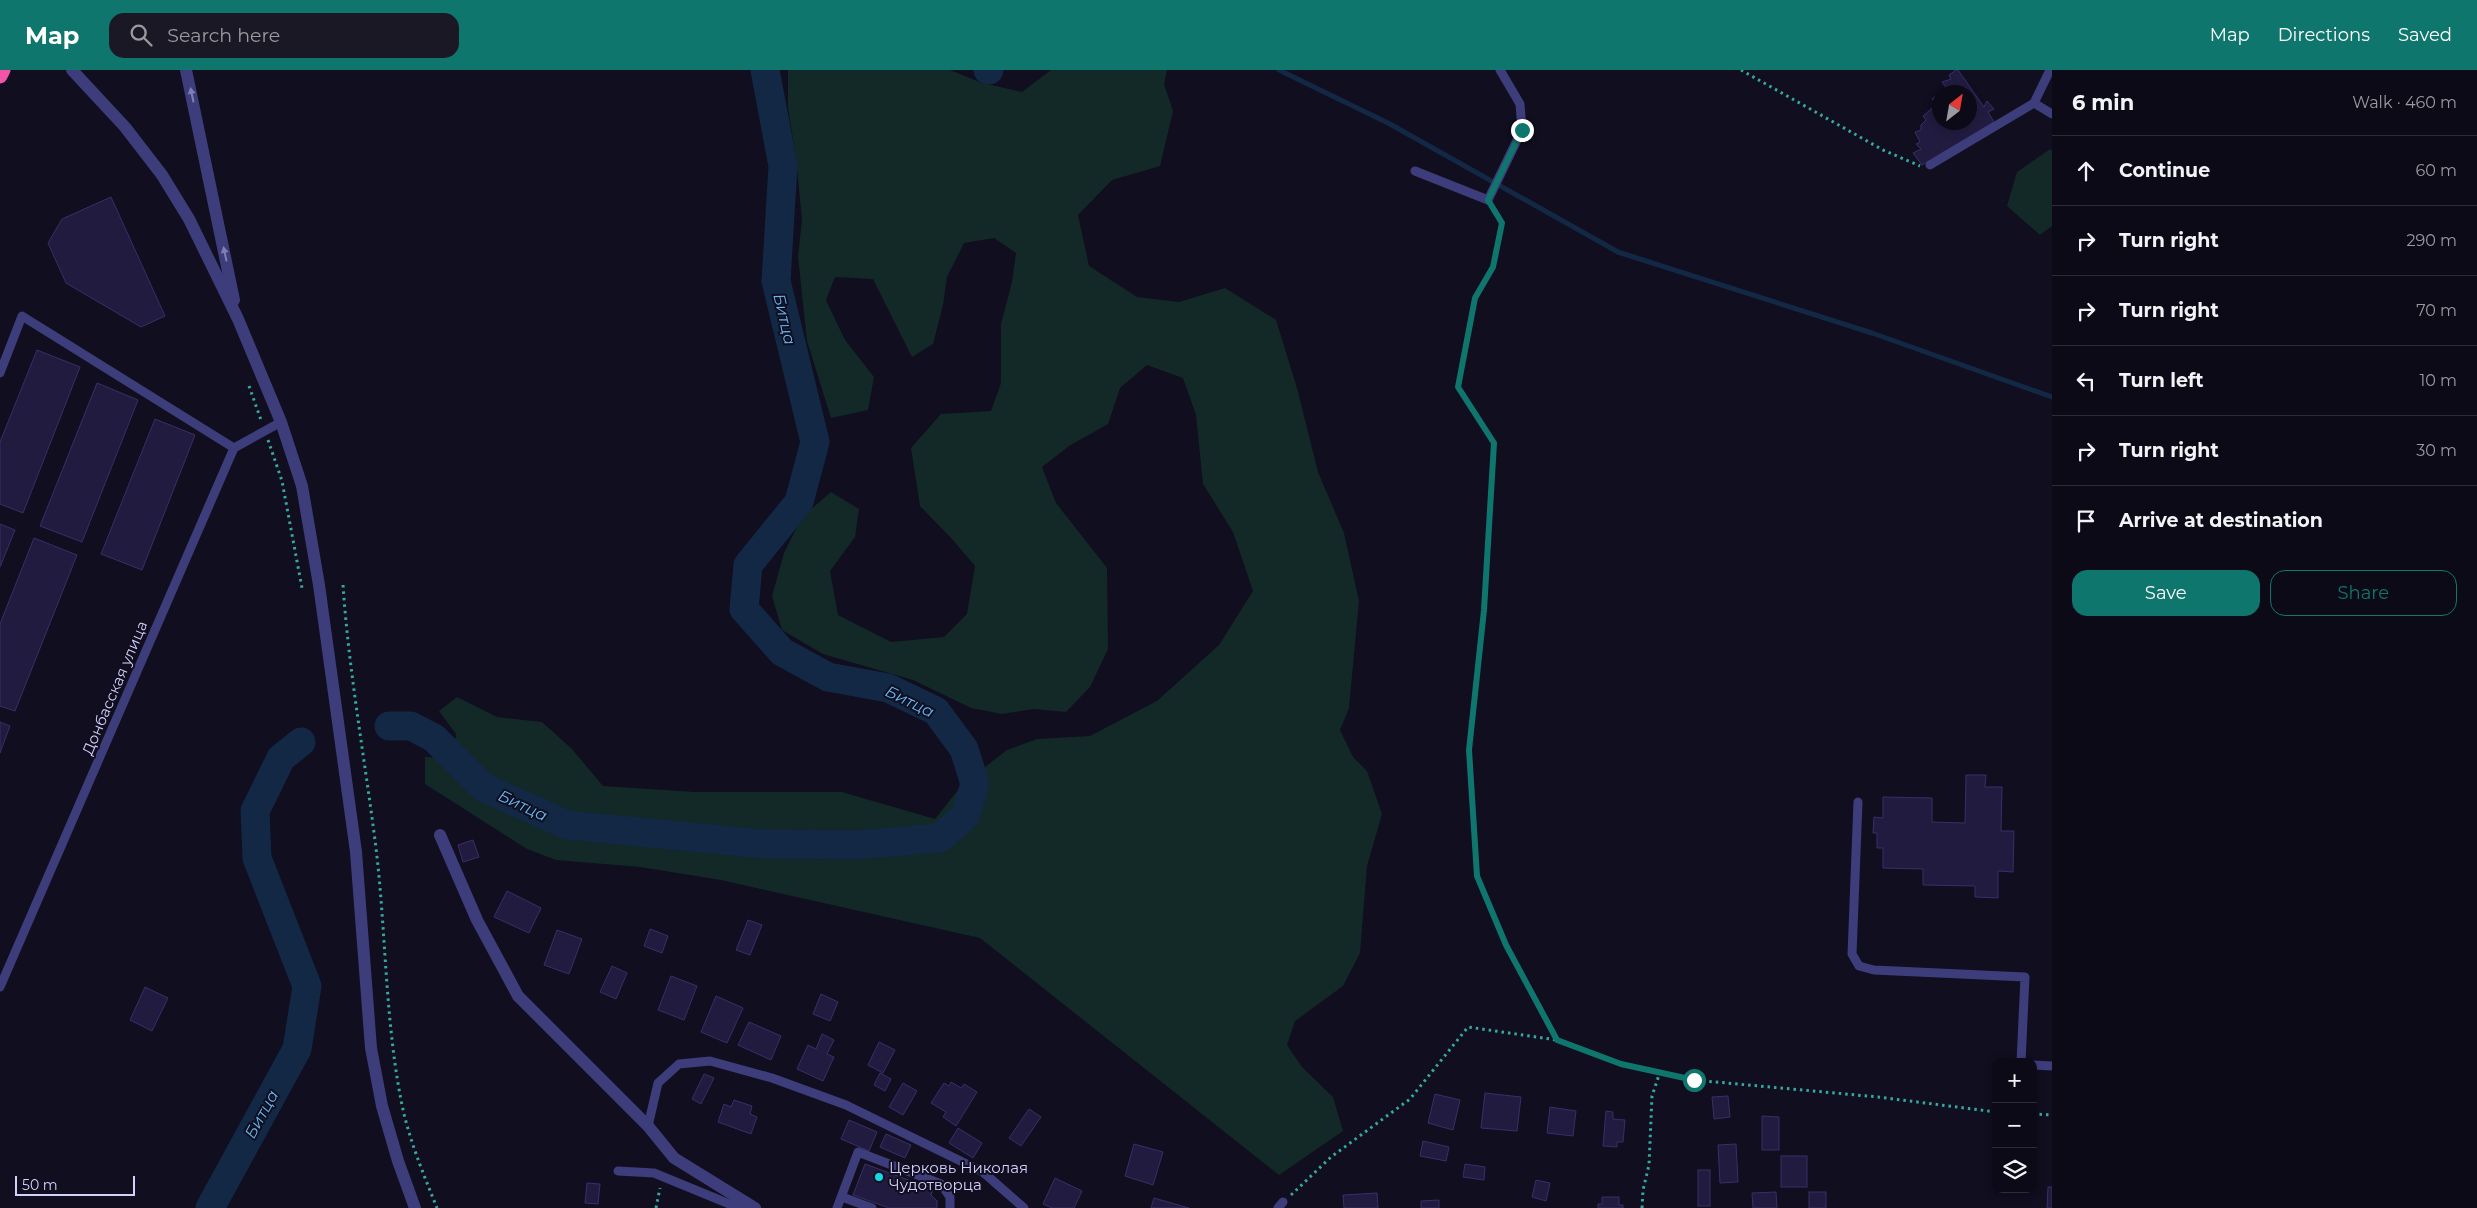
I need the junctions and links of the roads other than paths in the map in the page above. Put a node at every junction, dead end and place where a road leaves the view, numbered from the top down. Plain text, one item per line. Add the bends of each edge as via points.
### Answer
1 (3, 70) edge
2 (72, 70) edge
3 (186, 70) edge
4 (1500, 70) edge
5 (2050, 70) edge
6 (0, 76) edge
7 (2034, 103) junction
8 (2052, 114) edge
9 (1930, 165) road end
10 (1415, 170) dead end
11 (238, 319) junction
12 (0, 373) edge
13 (280, 422) junction
14 (234, 448) junction
15 (1858, 802) dead end
16 (440, 835) dead end
17 (0, 987) edge
18 (2021, 1058) edge
19 (2037, 1065) edge
20 (2052, 1066) edge
21 (648, 1126) junction
22 (618, 1171) dead end
23 (842, 1197) junction
24 (415, 1208) edge
25 (740, 1208) edge
26 (755, 1208) edge
27 (838, 1208) edge
28 (872, 1208) edge
29 (950, 1208) edge
30 (1024, 1208) edge

1 - 6 highway
2 - 11 street via 125,127 162,174 190,219
11 -> 3 street
4 - 10 lane via 1520,104 1522,130 1488,200
5 - 7 lane
7 - 8 lane
7 - 9 lane
11 - 13 street
12 - 14 lane via 22,316
13 - 14 lane
13 - 24 street via 302,486 319,585 356,852 371,1048 382,1106
14 - 17 lane, Донбасская улица
15 - 18 lane via 1852,954 1859,966 1874,970 2025,977
16 - 21 street via 477,920 518,996
19 - 20 lane
21 - 26 street via 674,1158
21 - 30 lane via 658,1083 679,1064 710,1061 772,1078 846,1105 983,1172
22 - 25 lane via 654,1173
23 - 27 lane
23 - 28 lane
23 - 29 lane via 858,1152 942,1184 950,1196

